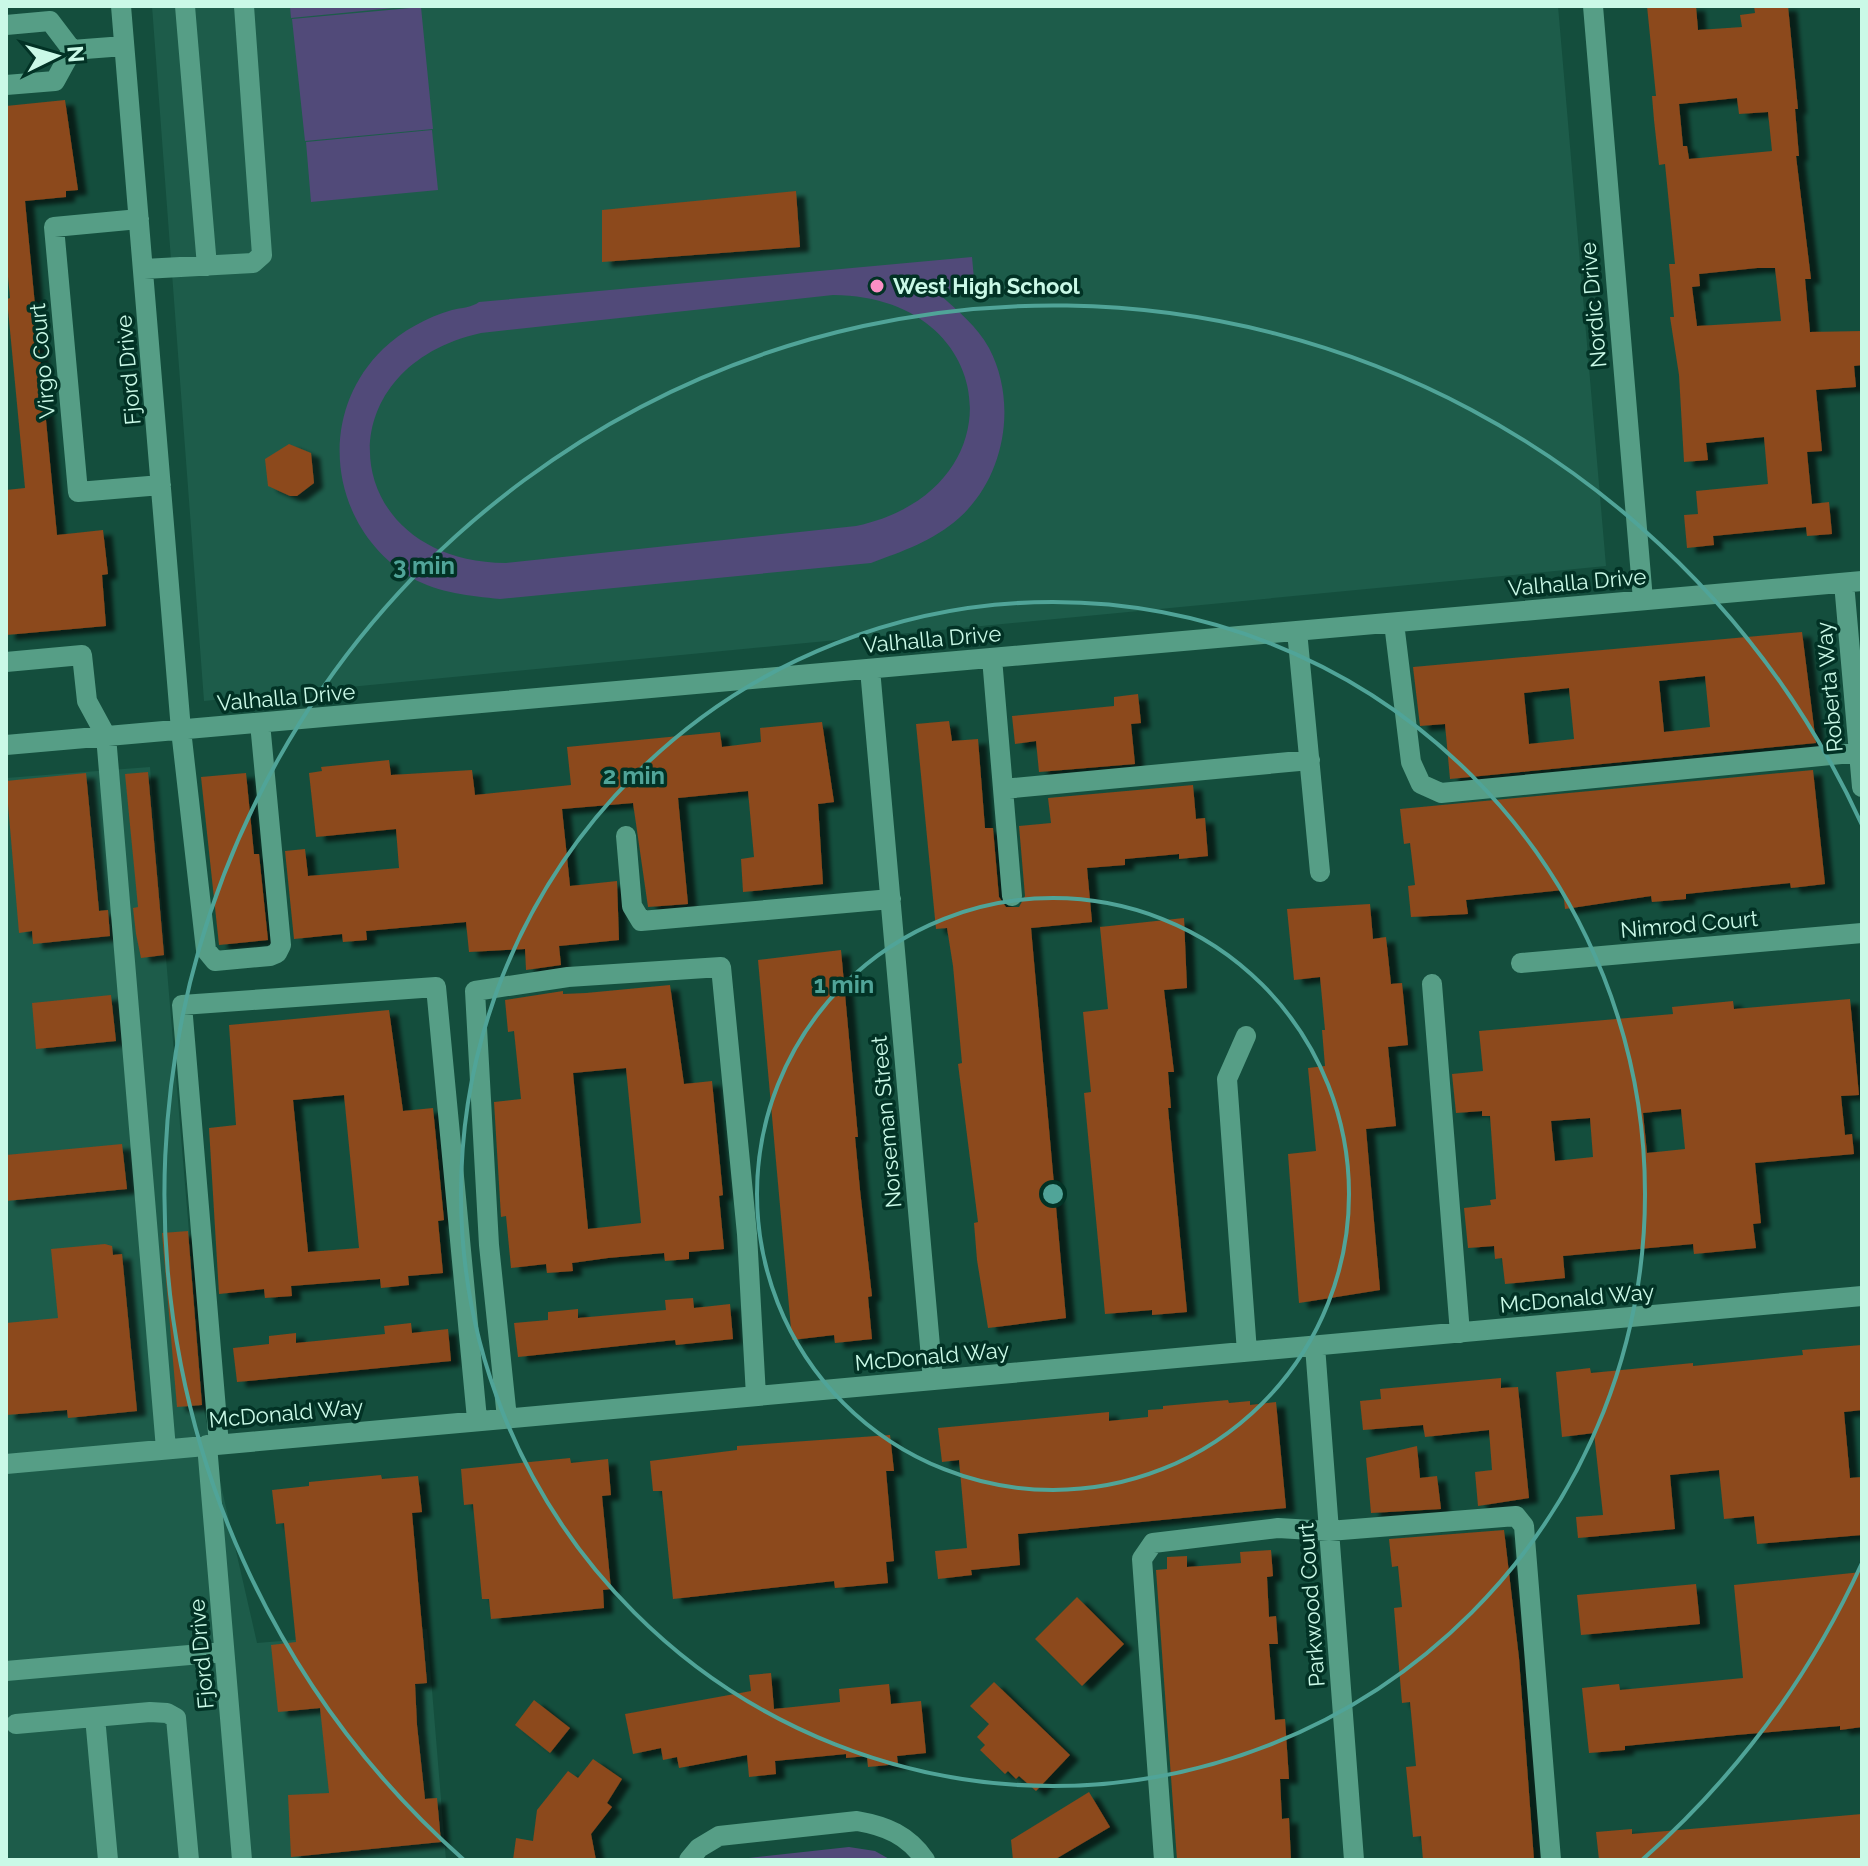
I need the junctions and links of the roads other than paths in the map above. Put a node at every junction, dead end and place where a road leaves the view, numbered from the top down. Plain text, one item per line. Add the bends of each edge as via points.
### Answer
1 (121, 6) edge
2 (185, 6) edge
3 (244, 6) edge
4 (1593, 6) edge
5 (6, 25) edge
6 (124, 46) junction
7 (72, 50) junction
8 (6, 85) edge
9 (139, 219) junction
10 (207, 266) junction
11 (144, 269) junction
12 (161, 485) junction
13 (1853, 582) edge
14 (1643, 600) junction
15 (1394, 623) junction
16 (1297, 631) junction
17 (992, 658) junction
18 (6, 662) edge
19 (870, 669) junction
20 (260, 723) junction
21 (181, 730) junction
22 (106, 736) junction
23 (6, 745) edge
24 (1860, 752) edge
25 (1310, 760) junction
26 (1862, 787) edge
27 (1003, 789) junction
28 (626, 836) dead end
29 (1320, 872) dead end
30 (1012, 896) dead end
31 (891, 899) junction
32 (1862, 933) edge
33 (1521, 963) dead end
34 (1432, 984) dead end
35 (1246, 1036) dead end
36 (1862, 1296) edge
37 (1460, 1333) junction
38 (1315, 1346) junction
39 (1247, 1352) junction
40 (933, 1380) junction
41 (756, 1396) junction
42 (507, 1418) junction
43 (477, 1419) junction
44 (213, 1445) junction
45 (166, 1449) junction
46 (6, 1464) edge
47 (1329, 1531) junction
48 (224, 1652) junction
49 (6, 1671) edge
50 (95, 1717) junction
51 (16, 1724) dead end
52 (108, 1860) edge
53 (189, 1860) edge
54 (242, 1860) edge
55 (689, 1860) edge
56 (925, 1860) edge
57 (1164, 1860) edge
58 (1354, 1860) edge
59 (1551, 1860) edge

1 - 6 street, Fjord Drive
2 - 10 street
3 - 10 street via 262,255 253,263
4 - 14 street, Nordic Drive
5 - 7 street via 50,21
6 - 7 street
6 - 9 street, Fjord Drive
7 - 8 street via 55,81
9 - 11 street, Fjord Drive
9 - 12 street, Virgo Court via 54,227 78,492
10 - 11 street
11 - 12 street, Fjord Drive
12 - 21 street, Fjord Drive
13 - 14 street, Valhalla Drive
13 - 24 street, Roberta Way
14 - 15 street, Valhalla Drive
15 - 16 street, Valhalla Drive
15 - 24 street via 1411,762 1421,784 1441,793
16 - 17 street, Valhalla Drive
16 - 25 street
17 - 19 street, Valhalla Drive
17 - 27 street
18 - 22 street via 82,655 87,701
19 - 20 street, Valhalla Drive
19 - 31 street, Norseman Street
20 - 21 street, Valhalla Drive
20 - 21 street, Fjord Drive via 281,945 270,956 243,959 215,961 206,950
21 - 22 street, Valhalla Drive
22 - 23 street, Valhalla Drive
22 - 45 street
24 - 26 street, Roberta Way
25 - 27 street
25 - 29 street
27 - 30 street
28 - 31 street via 632,906 641,921
31 - 40 street, Norseman Street
32 - 33 street, Nimrod Court
34 - 37 street
35 - 39 street via 1227,1079
36 - 37 street, McDonald Way
37 - 38 street, McDonald Way
38 - 39 street, McDonald Way
38 - 47 street, Parkwood Court
39 - 40 street, McDonald Way
40 - 41 street, McDonald Way
41 - 42 street, McDonald Way
41 - 42 street via 747,1234 721,967 568,977 475,991 489,1245
42 - 43 street, McDonald Way
43 - 44 street, McDonald Way
43 - 44 street, Fjord Drive via 436,987 182,1005
44 - 45 street, McDonald Way
44 - 48 street, Fjord Drive
45 - 46 street, McDonald Way
47 - 57 street via 1278,1528 1153,1543 1142,1559
47 - 58 street, Parkwood Court
47 - 59 street via 1516,1516 1524,1526
48 - 49 street
48 - 54 street, Fjord Drive
50 - 51 street
50 - 52 street
50 - 53 street via 167,1713 176,1718
55 - 56 street via 719,1836 740,1831 857,1821 899,1834

